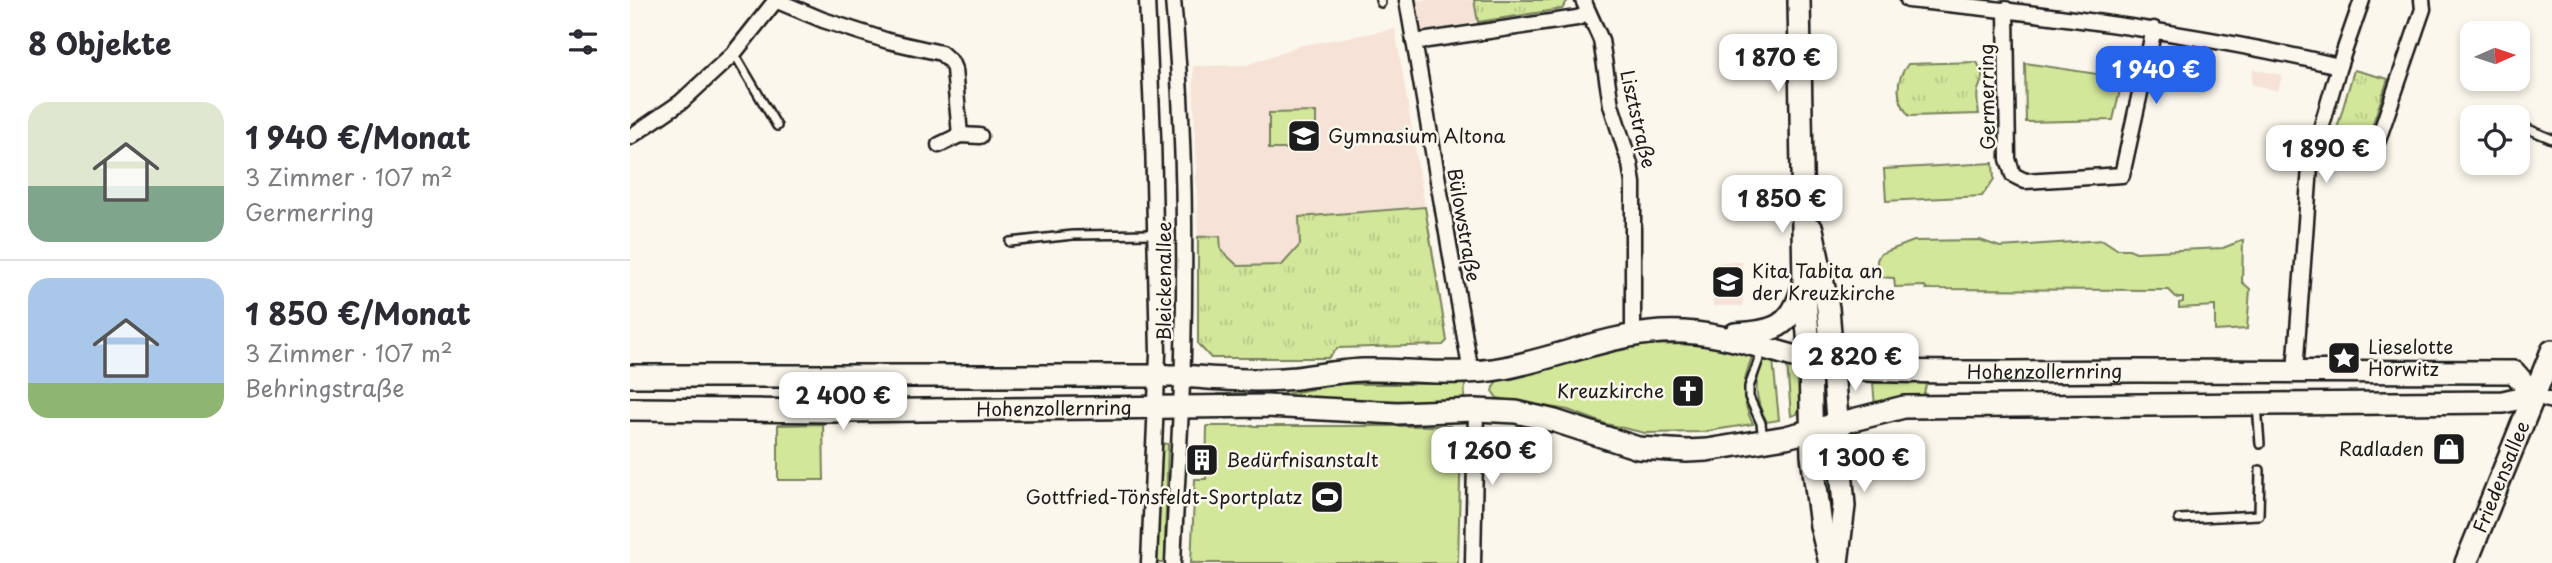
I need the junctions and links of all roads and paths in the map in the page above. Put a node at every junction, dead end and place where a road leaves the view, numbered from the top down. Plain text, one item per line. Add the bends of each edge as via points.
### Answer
1 (776, 0) edge
2 (1147, 0) edge
3 (1173, 0) edge
4 (1406, 0) edge
5 (1800, 0) edge
6 (1908, 0) edge
7 (2362, 0) edge
8 (2422, 0) edge
9 (1586, 7) edge
10 (2006, 9) junction
11 (2154, 29) junction
12 (1414, 43) junction
13 (734, 52) junction
14 (2339, 66) junction
15 (777, 126) dead end
16 (2530, 130) edge
17 (960, 135) junction
18 (980, 136) dead end
19 (630, 137) edge
20 (2552, 139) edge
21 (2315, 143) junction
22 (939, 145) dead end
23 (1802, 186) junction
24 (1156, 234) junction
25 (1010, 242) dead end
26 (1804, 283) junction
27 (1716, 335) junction
28 (1633, 336) junction
29 (1763, 348) junction
30 (2552, 351) edge
31 (1810, 360) junction
32 (1832, 365) junction
33 (2295, 372) junction
34 (1471, 373) junction
35 (630, 376) edge
36 (1156, 376) junction
37 (1182, 376) junction
38 (2543, 398) edge
39 (2257, 404) junction
40 (1180, 408) junction
41 (630, 409) edge
42 (1154, 409) junction
43 (1476, 410) junction
44 (1836, 425) junction
45 (1812, 431) junction
46 (1763, 441) junction
47 (2260, 444) dead end
48 (2260, 470) dead end
49 (2179, 519) dead end
50 (1149, 563) edge
51 (1173, 563) edge
52 (1474, 563) edge
53 (1830, 563) edge
54 (1837, 563) edge
55 (2466, 563) edge

1 - 13 street
1 - 17 street via 887,41 941,53 954,69
2 - 24 street, Bleickenallee
3 - 37 street, Bleickenallee via 1182,135
4 - 12 street, Bülowstraße
5 - 23 main road
6 - 10 street
7 - 14 street
8 - 21 street via 2423,9 2373,147 2343,149
9 - 12 street via 1577,18
9 - 28 street, Lisztstraße via 1601,40 1611,106 1633,183
10 - 11 street
10 - 11 street, Germerring via 2008,159 2013,175 2025,181 2122,175
11 - 14 street
12 - 34 street, Bülowstraße
13 - 15 lane
13 - 19 street via 681,102
14 - 21 street
16 - 20 lane
17 - 18 street
17 - 22 street
21 - 33 street
23 - 26 main road
23 - 32 main road via 1828,308
24 - 25 lane via 1073,235
24 - 36 street, Bleickenallee
26 - 27 main road via 1794,310 1776,328
26 - 31 main road
27 - 28 main road, Hohenzollernring via 1662,332
27 - 29 main road, Hohenzollernring
28 - 34 main road, Hohenzollernring
29 - 31 main road, Hohenzollernring
29 - 46 lane via 1749,387
30 - 38 main road, Friedensallee
31 - 32 main road, Hohenzollernring
31 - 45 main road
32 - 33 main road, Hohenzollernring via 1863,370 2012,373
32 - 44 main road
33 - 38 main road, Hohenzollernring via 2514,372
34 - 37 main road, Hohenzollernring via 1346,370 1265,380
34 - 43 main road
35 - 36 main road, Hohenzollernring
36 - 37 main road, Hohenzollernring
36 - 42 street, Bleickenallee
37 - 40 street, Bleickenallee
38 - 39 main road, Hohenzollernring
38 - 55 main road, Friedensallee
39 - 44 main road, Hohenzollernring via 1904,407
39 - 47 lane
40 - 42 main road, Hohenzollernring
40 - 43 main road, Hohenzollernring
40 - 51 street, Bleickenallee
41 - 42 main road, Hohenzollernring
42 - 50 street, Bleickenallee
43 - 46 main road, Hohenzollernring via 1516,412 1627,445 1665,451
43 - 52 street
44 - 45 main road, Hohenzollernring
44 - 54 main road via 1844,506
45 - 46 main road, Hohenzollernring
45 - 53 main road via 1821,526
48 - 49 lane via 2259,516

